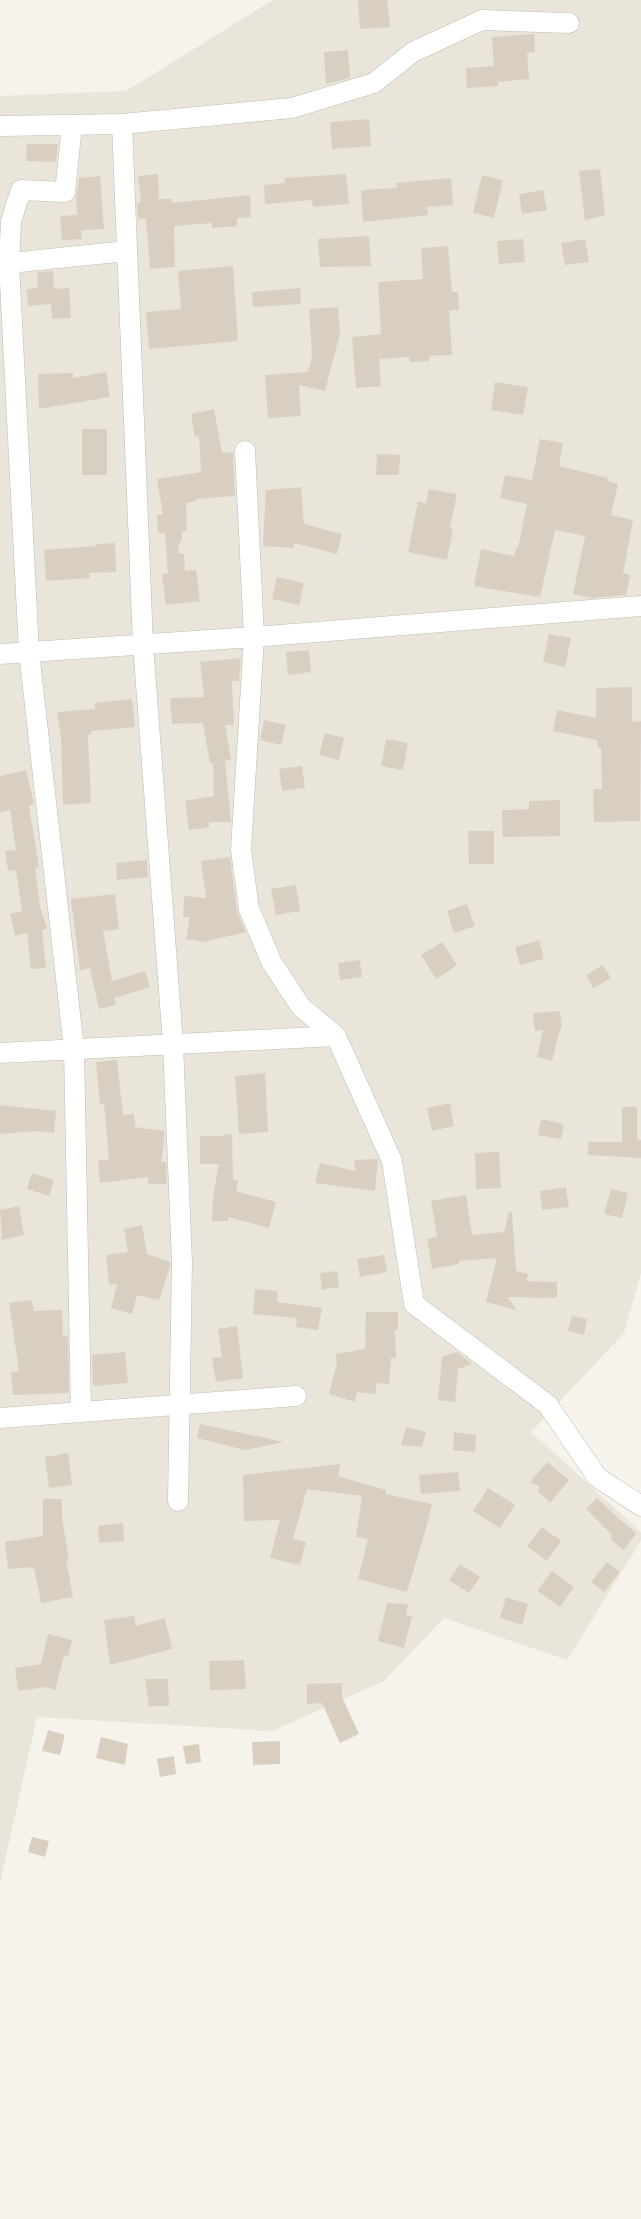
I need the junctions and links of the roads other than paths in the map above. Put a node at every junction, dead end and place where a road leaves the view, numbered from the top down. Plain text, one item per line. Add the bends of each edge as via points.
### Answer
1 (569, 23) dead end
2 (122, 124) junction
3 (72, 125) junction
4 (0, 126) edge
5 (127, 251) junction
6 (5, 263) edge
7 (245, 451) dead end
8 (641, 606) edge
9 (254, 637) junction
10 (144, 644) junction
11 (29, 652) junction
12 (0, 654) edge
13 (336, 1036) junction
14 (173, 1044) junction
15 (74, 1049) junction
16 (0, 1053) edge
17 (296, 1396) dead end
18 (179, 1405) junction
19 (81, 1412) junction
20 (0, 1418) edge
21 (178, 1501) dead end
22 (641, 1506) edge

1 - 2 street via 482,20 413,52 374,83 292,108
2 - 3 street
2 - 5 street
3 - 4 street
3 - 6 street via 65,192 21,190 11,220
5 - 6 street
5 - 10 street
6 - 11 street
7 - 9 street
8 - 9 street
9 - 10 street
9 - 13 street via 241,850 249,909 272,963 301,1007
10 - 11 street
10 - 14 street
11 - 12 street
11 - 15 street
13 - 14 street
13 - 22 street via 392,1161 414,1304 548,1405 597,1477
14 - 15 street
14 - 18 street via 182,1263
15 - 16 street
15 - 19 street
17 - 18 street
18 - 19 street
18 - 21 street
19 - 20 street

